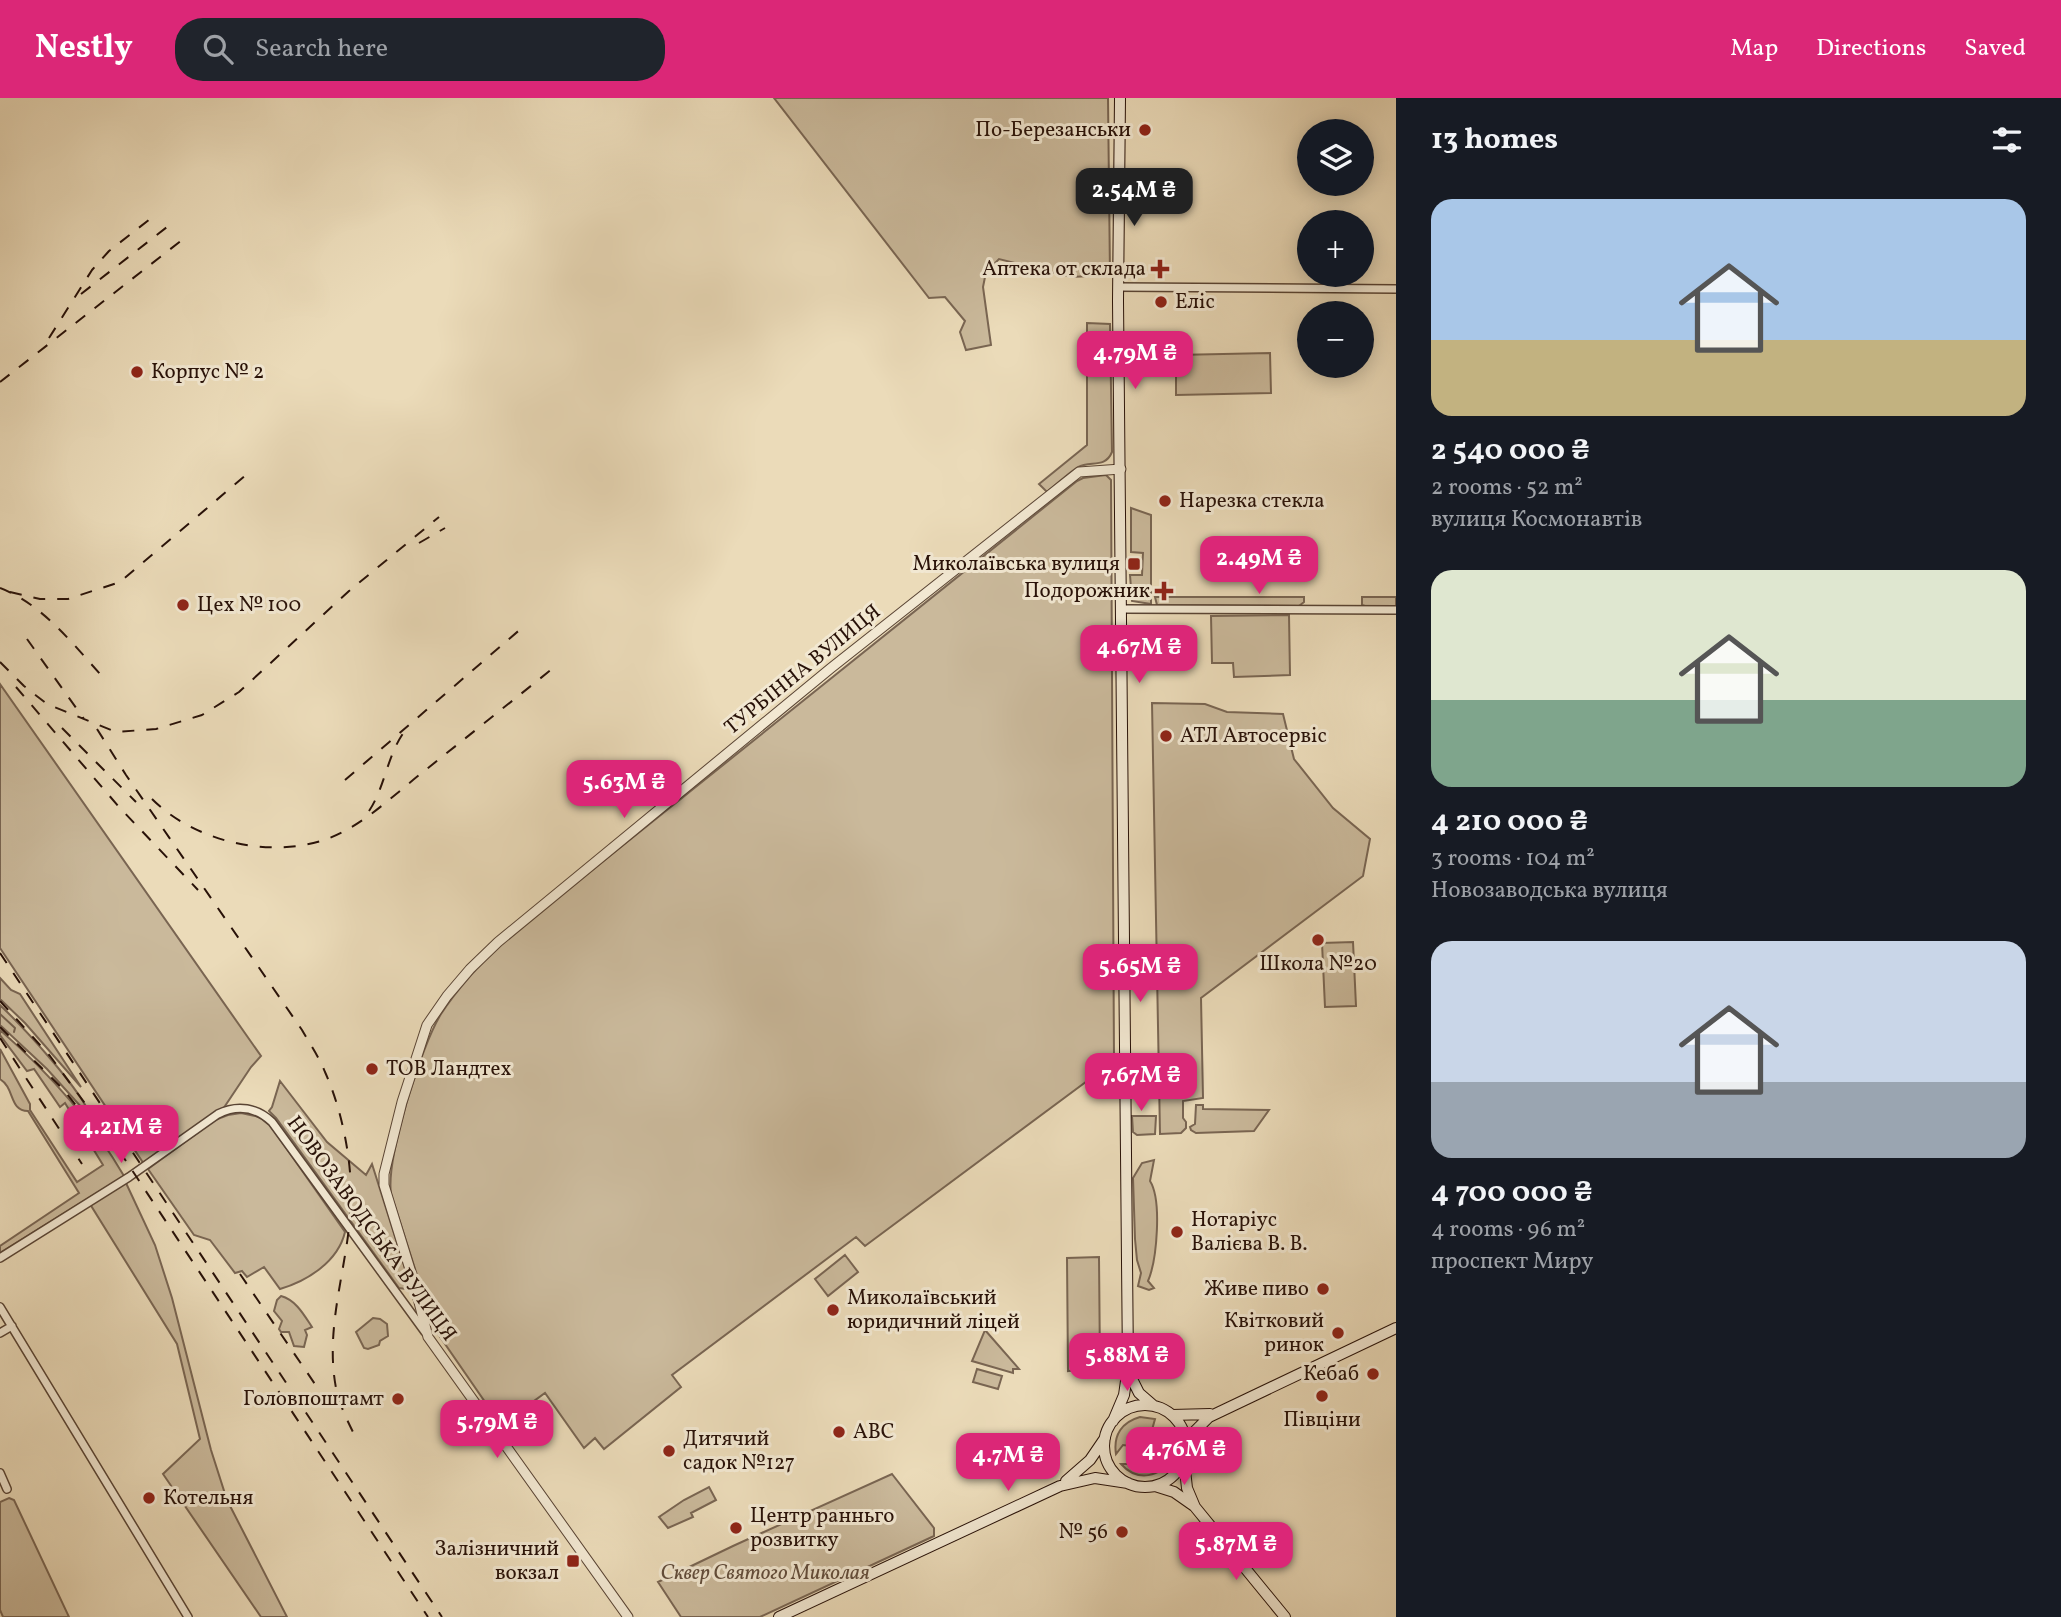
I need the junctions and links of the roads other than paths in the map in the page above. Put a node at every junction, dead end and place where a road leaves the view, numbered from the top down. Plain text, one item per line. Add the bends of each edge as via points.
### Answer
1 (1120, 98) edge
2 (1118, 287) junction
3 (1396, 289) edge
4 (1121, 469) junction
5 (1122, 609) junction
6 (1396, 610) edge
7 (0, 1258) edge
8 (0, 1307) edge
9 (12, 1326) junction
10 (1396, 1328) edge
11 (0, 1333) edge
12 (428, 1337) junction
13 (1128, 1367) junction
14 (1155, 1406) junction
15 (1218, 1412) junction
16 (1172, 1415) junction
17 (1113, 1421) junction
18 (1106, 1435) junction
19 (1185, 1454) junction
20 (0, 1473) edge
21 (1128, 1483) junction
22 (1154, 1485) junction
23 (1060, 1486) junction
24 (7, 1489) dead end
25 (1195, 1507) junction
26 (188, 1617) edge
27 (628, 1617) edge
28 (779, 1617) edge
29 (1285, 1617) edge

1 - 2 main road
2 - 3 street
2 - 4 main road
4 - 5 main road
4 - 12 street, ТУРБІННА ВУЛИЦЯ via 1079,472 999,533 498,942 447,996 427,1025 384,1174 386,1195
5 - 6 street
5 - 13 main road
7 - 12 street, НОВОЗАВОДСЬКА ВУЛИЦЯ via 219,1114 252,1109 272,1122
8 - 9 street
9 - 11 street
9 - 26 street
10 - 15 main road
12 - 27 street, НОВОЗАВОДСЬКА ВУЛИЦЯ
13 - 14 main road via 1139,1393
13 - 17 main road via 1124,1395
14 - 16 main road
14 - 17 main road via 1132,1408
15 - 16 main road
15 - 19 main road via 1194,1432
16 - 19 main road via 1183,1431
17 - 18 main road
18 - 21 main road via 1109,1463
18 - 23 main road via 1090,1461
19 - 22 main road via 1171,1477
19 - 25 main road via 1187,1488
20 - 24 street
21 - 22 main road
21 - 23 main road via 1095,1478
22 - 25 main road
23 - 28 main road
25 - 29 main road

